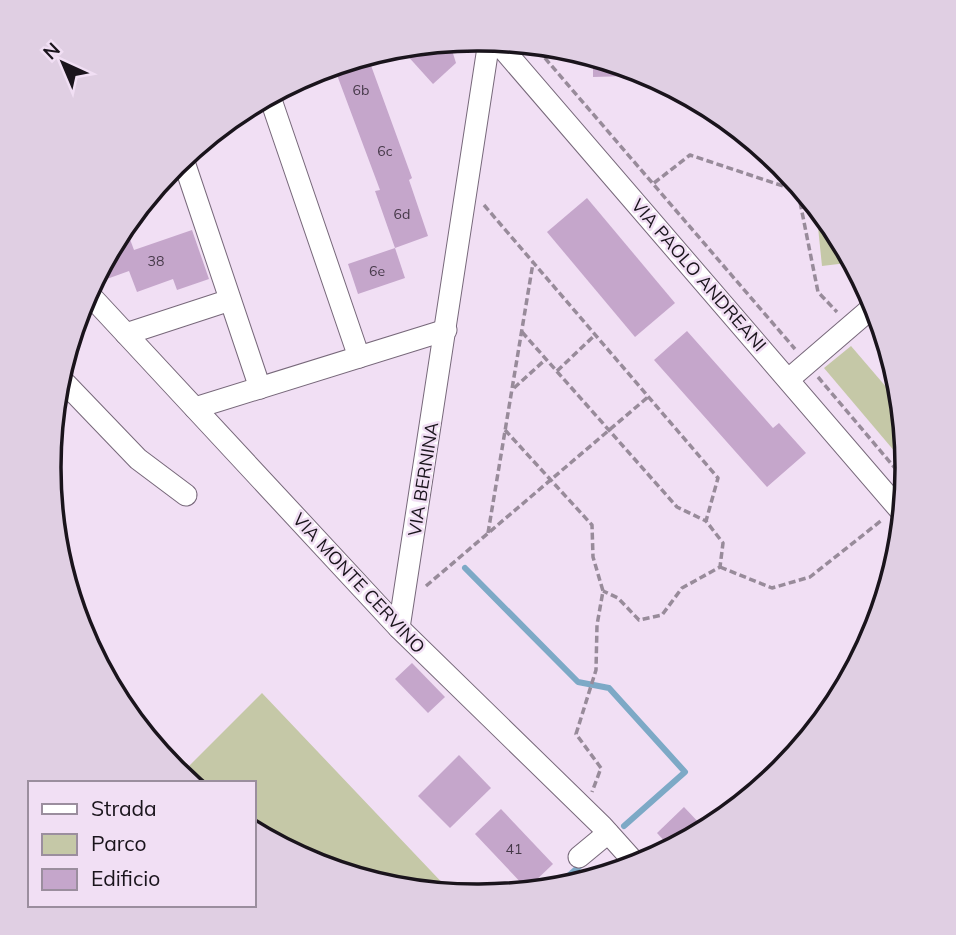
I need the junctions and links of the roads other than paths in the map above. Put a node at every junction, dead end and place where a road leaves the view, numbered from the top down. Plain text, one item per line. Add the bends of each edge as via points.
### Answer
1 (488, 51) edge
2 (505, 52) edge
3 (273, 105) edge
4 (187, 170) edge
5 (230, 300) junction
6 (94, 305) edge
7 (865, 313) edge
8 (446, 330) junction
9 (126, 334) junction
10 (359, 357) junction
11 (789, 380) junction
12 (69, 388) edge
13 (260, 388) junction
14 (195, 408) junction
15 (186, 495) dead end
16 (893, 502) edge
17 (399, 628) junction
18 (608, 833) junction
19 (629, 856) edge
20 (579, 858) dead end

1 - 8 street, VIA BERNINA
2 - 11 street, VIA PAOLO ANDREANI
3 - 10 street
4 - 5 street
5 - 9 street
5 - 13 street
6 - 9 street, VIA MONTE CERVINO
7 - 11 street
8 - 10 street
8 - 17 street, VIA BERNINA
9 - 14 street, VIA MONTE CERVINO
10 - 13 street
11 - 16 street, VIA PAOLO ANDREANI
12 - 15 street via 138,459
13 - 14 street
14 - 17 street, VIA MONTE CERVINO
17 - 18 street, VIA MONTE CERVINO
18 - 19 street, VIA MONTE CERVINO
18 - 20 street

